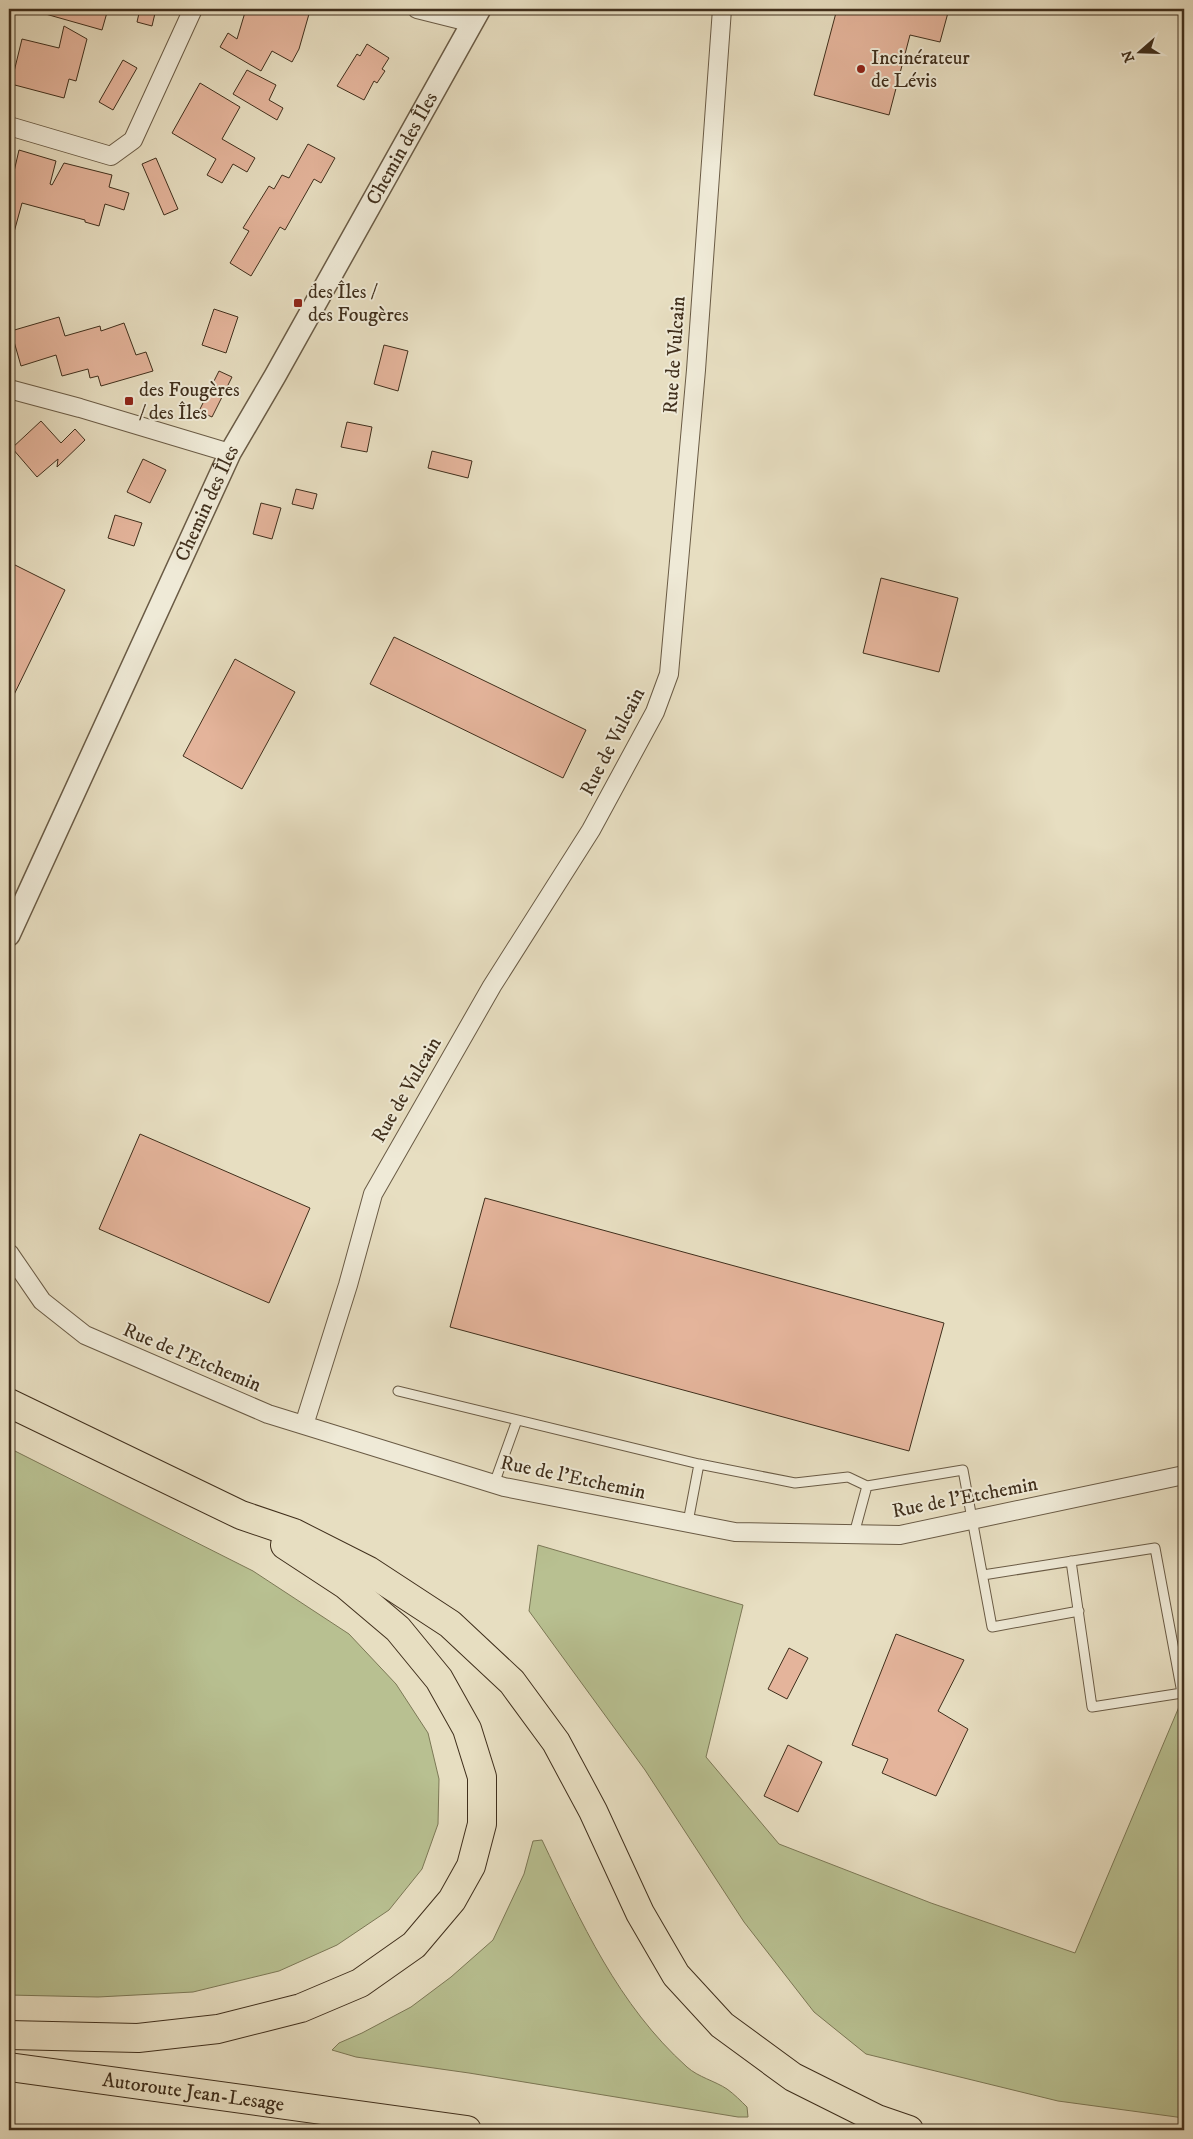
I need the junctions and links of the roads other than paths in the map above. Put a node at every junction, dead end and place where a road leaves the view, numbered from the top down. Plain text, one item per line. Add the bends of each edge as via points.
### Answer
1 (193, 9) edge
2 (417, 9) edge
3 (722, 9) edge
4 (476, 16) edge
5 (9, 126) edge
6 (9, 389) edge
7 (230, 453) junction
8 (9, 935) edge
9 (9, 1253) edge
10 (398, 1391) dead end
11 (9, 1403) edge
12 (517, 1420) junction
13 (304, 1425) junction
14 (699, 1464) junction
15 (1184, 1474) edge
16 (494, 1484) junction
17 (867, 1486) junction
18 (241, 1514) junction
19 (973, 1519) junction
20 (688, 1522) junction
21 (854, 1534) junction
22 (1071, 1561) junction
23 (983, 1575) junction
24 (1079, 1611) junction
25 (9, 2035) edge
26 (9, 2066) edge
27 (468, 2130) edge
28 (909, 2130) edge

1 - 5 street via 134,140 111,156
2 - 4 street
3 - 13 street, Rue de Vulcain via 696,370 669,674 656,712 591,830 492,986 373,1194
4 - 7 street, Chemin des Îles
6 - 7 street
7 - 8 street, Chemin des Îles
9 - 13 street, Rue de l'Etchemin via 42,1301 85,1335 268,1414
10 - 12 lane
11 - 18 highway
12 - 14 lane
12 - 16 lane
13 - 16 street, Rue de l'Etchemin
14 - 17 lane via 794,1483 848,1477
14 - 20 lane
15 - 19 street, Rue de l'Etchemin
16 - 20 street, Rue de l'Etchemin
17 - 19 lane via 963,1470
17 - 21 lane
18 - 25 highway via 346,1585 398,1629 439,1680 467,1729 482,1777 482,1824 471,1866 452,1900 414,1945 360,1983 301,2008 218,2029 138,2038
18 - 28 highway via 294,1533 369,1571 450,1624 512,1682 556,1742 593,1811 640,1913 676,1975 722,2025 793,2077 877,2119
19 - 21 street, Rue de l'Etchemin via 900,1535
19 - 23 lane
20 - 21 street, Rue de l'Etchemin via 735,1532
22 - 23 lane
22 - 24 lane
22 - 24 lane via 1155,1548 1182,1693 1092,1707
23 - 24 lane via 992,1626
26 - 27 highway, Autoroute Jean-Lesage

